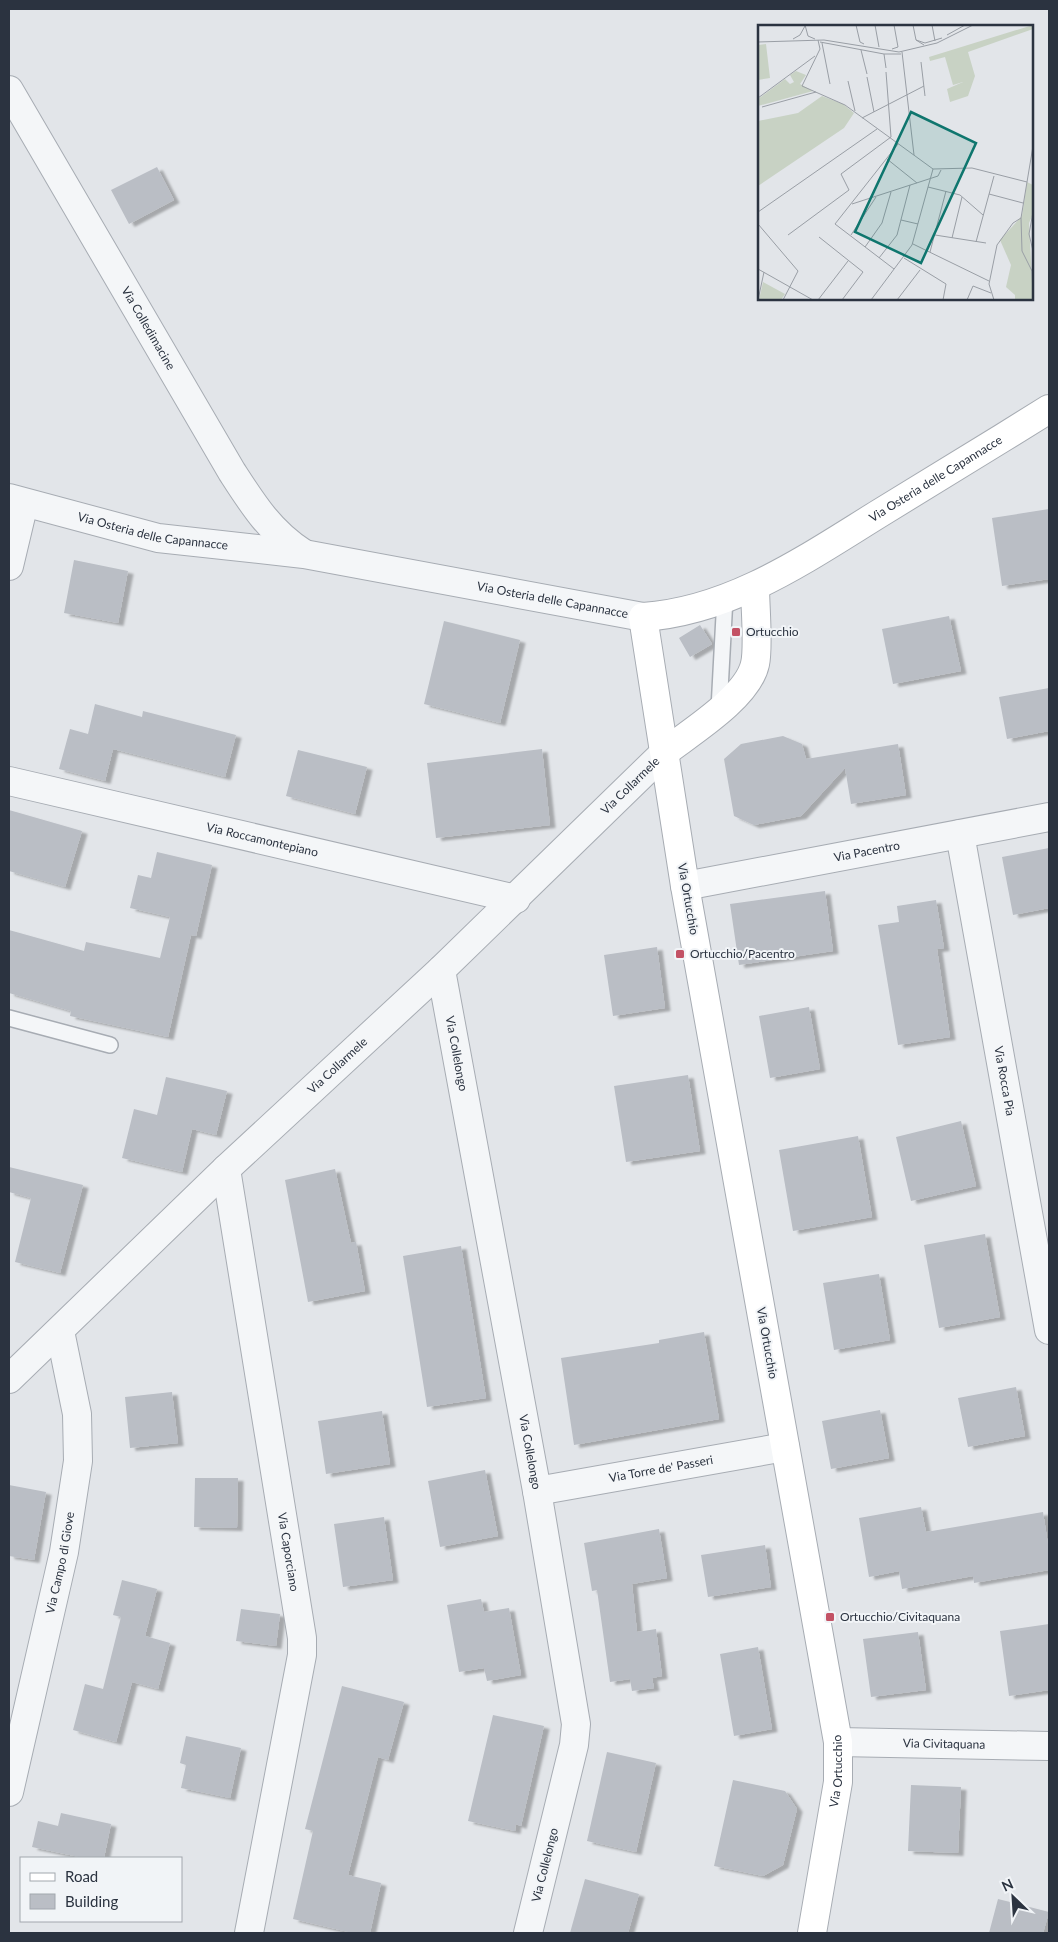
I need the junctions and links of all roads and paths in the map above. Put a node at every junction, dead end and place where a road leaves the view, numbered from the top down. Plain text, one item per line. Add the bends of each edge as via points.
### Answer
1 (9, 90) edge
2 (1049, 409) edge
3 (16, 500) edge
4 (304, 554) junction
5 (9, 566) edge
6 (755, 587) junction
7 (725, 597) junction
8 (643, 617) junction
9 (719, 710) junction
10 (665, 752) junction
11 (9, 781) edge
12 (1049, 817) edge
13 (960, 834) junction
14 (685, 886) junction
15 (516, 899) junction
16 (441, 970) junction
17 (9, 1018) edge
18 (110, 1045) dead end
19 (226, 1170) junction
20 (60, 1330) junction
21 (1049, 1330) edge
22 (9, 1379) edge
23 (785, 1447) junction
24 (537, 1491) junction
25 (838, 1742) junction
26 (1049, 1746) edge
27 (9, 1792) edge
28 (249, 1933) edge
29 (528, 1933) edge
30 (812, 1933) edge

1 - 4 street, Via Colledimacine via 232,472 268,525
2 - 6 street, Via Osteria delle Capannacce
3 - 4 street, Via Osteria delle Capannacce via 158,538
3 - 5 street
4 - 8 street, Via Osteria delle Capannacce
6 - 7 street, Via Osteria delle Capannacce
6 - 9 street via 756,664 748,682
7 - 8 street, Via Osteria delle Capannacce via 666,616
7 - 9 lane
8 - 10 street, Via Ortucchio
9 - 10 street
10 - 14 street, Via Ortucchio
10 - 15 street, Via Collarmele
11 - 15 street, Via Roccamontepiano
12 - 13 street, Via Pacentro
13 - 14 street, Via Pacentro
13 - 21 street, Via Rocca Pia
14 - 23 street, Via Ortucchio
15 - 16 street, Via Collarmele
16 - 19 street, Via Collarmele
16 - 24 street, Via Collelongo
17 - 18 lane
19 - 20 street, Via Collarmele
19 - 28 street, Via Caporciano via 302,1656
20 - 22 street, Via Collarmele
20 - 27 street, Via Campo di Giove via 77,1414 78,1461 64,1552
23 - 24 street, Via Torre de' Passeri
23 - 25 street, Via Ortucchio
24 - 29 street, Via Collelongo via 576,1724 574,1745
25 - 26 street, Via Civitaquana
25 - 30 street, Via Ortucchio via 838,1782

